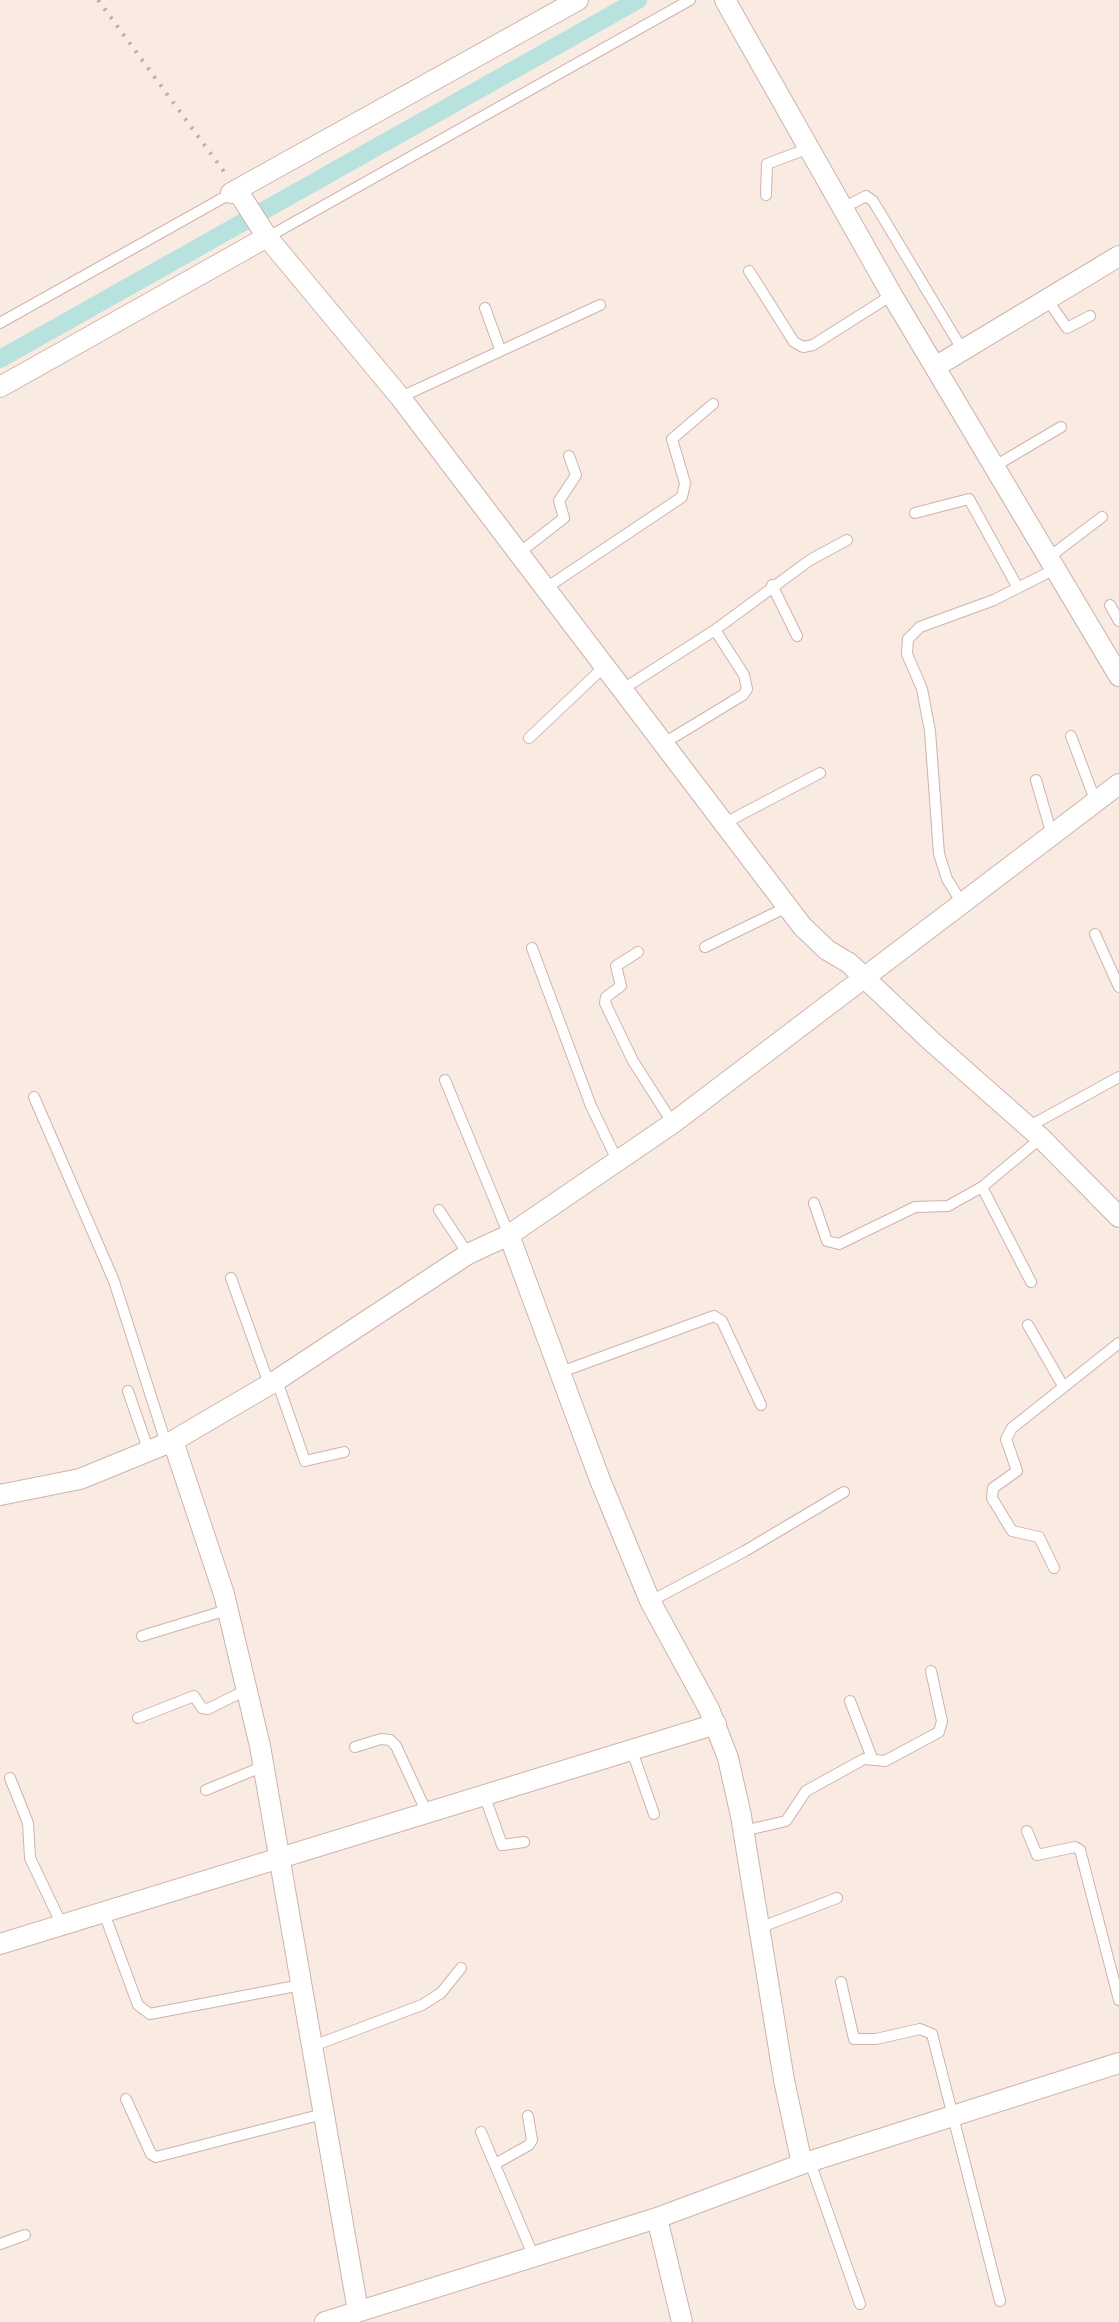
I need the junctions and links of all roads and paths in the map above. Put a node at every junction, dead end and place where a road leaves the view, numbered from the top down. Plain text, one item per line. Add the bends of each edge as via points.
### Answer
1 (98, 0) edge
2 (578, 0) edge
3 (690, 0) edge
4 (725, 0) edge
5 (809, 148) junction
6 (766, 196) dead end
7 (231, 197) junction
8 (852, 204) junction
9 (263, 233) junction
10 (1117, 260) edge
11 (750, 271) dead end
12 (892, 295) junction
13 (1047, 298) junction
14 (600, 305) dead end
15 (485, 308) dead end
16 (1090, 316) dead end
17 (0, 322) edge
18 (500, 349) junction
19 (948, 358) junction
20 (0, 387) edge
21 (400, 397) junction
22 (712, 404) dead end
23 (1062, 427) dead end
24 (570, 456) dead end
25 (998, 464) junction
26 (914, 513) dead end
27 (1102, 518) dead end
28 (846, 540) dead end
29 (520, 553) junction
30 (1055, 557) junction
31 (772, 585) junction
32 (546, 588) junction
33 (1018, 588) junction
34 (1110, 605) dead end
35 (1119, 620) edge
36 (714, 630) junction
37 (797, 636) dead end
38 (605, 666) junction
39 (1119, 676) edge
40 (622, 690) junction
41 (1071, 736) dead end
42 (529, 738) dead end
43 (664, 743) junction
44 (820, 773) dead end
45 (1036, 780) dead end
46 (1119, 784) edge
47 (1096, 802) junction
48 (725, 824) junction
49 (1052, 835) junction
50 (962, 905) junction
51 (787, 908) junction
52 (1095, 934) dead end
53 (532, 948) dead end
54 (705, 948) dead end
55 (638, 952) dead end
56 (864, 980) junction
57 (1119, 987) edge
58 (1119, 1077) edge
59 (445, 1080) dead end
60 (34, 1098) dead end
61 (673, 1123) junction
62 (1035, 1132) junction
63 (617, 1161) junction
64 (982, 1187) junction
65 (814, 1203) dead end
66 (439, 1210) dead end
67 (1119, 1217) edge
68 (509, 1235) junction
69 (468, 1254) junction
70 (232, 1278) dead end
71 (1031, 1282) dead end
72 (1028, 1325) dead end
73 (1119, 1343) edge
74 (561, 1372) junction
75 (273, 1382) junction
76 (1063, 1386) junction
77 (128, 1391) dead end
78 (760, 1405) dead end
79 (163, 1446) junction
80 (344, 1452) dead end
81 (844, 1492) dead end
82 (0, 1495) edge
83 (1054, 1568) dead end
84 (650, 1601) junction
85 (228, 1610) junction
86 (142, 1636) dead end
87 (931, 1671) dead end
88 (246, 1690) junction
89 (850, 1701) dead end
90 (138, 1718) dead end
91 (716, 1724) junction
92 (355, 1747) dead end
93 (632, 1751) junction
94 (872, 1758) junction
95 (264, 1766) junction
96 (10, 1778) dead end
97 (206, 1790) dead end
98 (486, 1797) junction
99 (428, 1814) junction
100 (654, 1814) dead end
101 (743, 1831) junction
102 (1027, 1831) dead end
103 (524, 1842) dead end
104 (279, 1857) junction
105 (837, 1898) dead end
106 (104, 1912) junction
107 (62, 1925) junction
108 (758, 1928) junction
109 (0, 1944) edge
110 (460, 1968) dead end
111 (840, 1982) dead end
112 (302, 1985) junction
113 (1119, 2000) edge
114 (313, 2046) junction
115 (1119, 2062) edge
116 (126, 2099) dead end
117 (325, 2114) junction
118 (528, 2116) dead end
119 (952, 2116) junction
120 (481, 2132) dead end
121 (806, 2163) junction
122 (495, 2164) junction
123 (657, 2218) junction
124 (25, 2235) dead end
125 (0, 2244) edge
126 (533, 2255) junction
127 (1000, 2301) dead end
128 (860, 2304) dead end
129 (359, 2317) edge
130 (326, 2322) edge
131 (682, 2322) edge

1 - 7 path
2 - 7 street
3 - 9 lane
4 - 5 street
5 - 6 lane via 767,164
5 - 8 street
7 - 9 street
7 - 17 lane
8 - 12 street
8 - 19 lane via 868,196 873,201
9 - 20 street
9 - 21 street
10 - 13 street
11 - 12 lane via 802,347
12 - 19 street
13 - 16 lane via 1067,328
13 - 19 street
14 - 18 lane
15 - 18 lane
18 - 21 lane
19 - 25 street
21 - 29 street
22 - 32 lane via 672,439 685,483 682,498
23 - 25 lane
24 - 29 lane via 576,475 559,501 564,518
25 - 30 street
26 - 33 lane via 969,499
27 - 30 lane
28 - 31 lane
29 - 32 street
30 - 33 lane
30 - 39 street
31 - 36 lane
31 - 37 lane
32 - 38 street
33 - 50 lane via 920,626 906,646 930,731 940,854
34 - 35 lane
36 - 40 lane
36 - 43 lane via 746,689
38 - 40 street
38 - 42 lane
40 - 43 street
41 - 47 lane
43 - 48 street
44 - 48 lane
45 - 49 lane
46 - 47 street
47 - 49 street
48 - 51 street
49 - 50 street
50 - 56 street
51 - 54 lane
51 - 56 street
52 - 57 lane
53 - 63 lane
55 - 61 lane via 616,966 621,986 605,1003
56 - 61 street
56 - 62 street
58 - 62 lane
59 - 68 lane
60 - 79 lane via 114,1281
61 - 63 street
62 - 64 lane
62 - 67 street
63 - 68 street
64 - 65 lane via 942,1208 912,1208 834,1245
64 - 71 lane
66 - 69 lane
68 - 69 street
68 - 74 street
69 - 75 street
70 - 75 lane
72 - 76 lane
73 - 76 lane
74 - 78 lane via 714,1316
74 - 84 street
75 - 79 street
75 - 80 lane via 305,1461
76 - 83 lane via 1008,1433 1016,1474 992,1491 1012,1531 1039,1537
77 - 79 lane
79 - 82 street via 80,1479
79 - 85 street
81 - 84 lane
84 - 91 street
85 - 86 lane
85 - 88 street
87 - 94 lane via 942,1728 885,1761
88 - 90 lane via 208,1709 194,1696
88 - 95 street
89 - 94 lane
91 - 93 street
91 - 101 street
92 - 99 lane via 390,1740
93 - 98 street
93 - 100 lane
94 - 101 lane via 806,1791 786,1821
95 - 97 lane
95 - 104 street
96 - 107 lane via 28,1824 27,1850
98 - 99 street
98 - 103 lane via 502,1845
99 - 104 street
101 - 108 street
102 - 113 lane via 1036,1855 1080,1850
104 - 106 street
104 - 112 street
105 - 108 lane
106 - 107 street
106 - 112 lane via 138,2005 150,2014
107 - 109 street
108 - 121 street
110 - 114 lane via 422,2005
111 - 119 lane via 854,2039 920,2028 932,2034
112 - 114 street
114 - 117 street
115 - 119 street
116 - 117 lane via 156,2157
117 - 129 street
118 - 122 lane via 529,2145
119 - 121 street
119 - 127 lane
120 - 122 lane
121 - 123 street
121 - 128 lane
122 - 126 lane
123 - 126 street
123 - 131 street
124 - 125 lane
126 - 129 street
129 - 130 street

